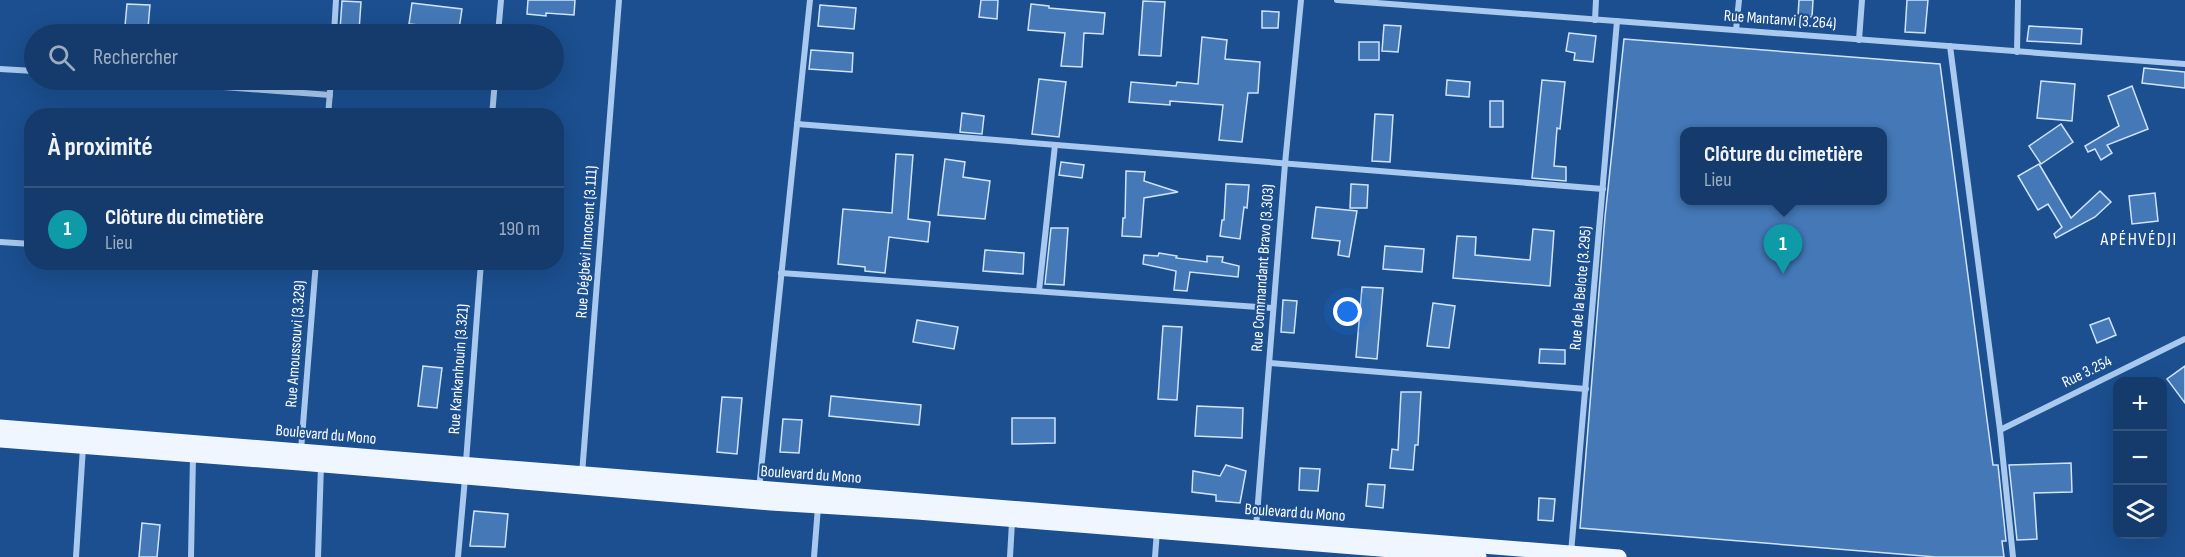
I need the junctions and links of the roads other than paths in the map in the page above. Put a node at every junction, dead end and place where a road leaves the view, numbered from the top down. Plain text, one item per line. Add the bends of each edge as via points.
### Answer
1 (336, 0) edge
2 (501, 0) edge
3 (619, 0) edge
4 (810, 0) edge
5 (1301, 0) edge
6 (1337, 0) edge
7 (1448, 0) edge
8 (1596, 0) edge
9 (1739, 0) edge
10 (1862, 0) edge
11 (2018, 0) edge
12 (1448, 8) junction
13 (1595, 20) junction
14 (1617, 21) junction
15 (335, 24) edge
16 (499, 24) edge
17 (1736, 30) junction
18 (1859, 40) junction
19 (1950, 46) junction
20 (2017, 52) junction
21 (2185, 64) edge
22 (0, 69) edge
23 (24, 70) edge
24 (264, 90) edge
25 (330, 90) edge
26 (494, 90) edge
27 (330, 95) junction
28 (329, 108) edge
29 (493, 108) edge
30 (797, 124) junction
31 (1055, 145) junction
32 (1285, 164) junction
33 (1603, 189) junction
34 (0, 242) edge
35 (24, 244) edge
36 (315, 270) edge
37 (480, 270) edge
38 (781, 273) junction
39 (1040, 291) junction
40 (1272, 308) junction
41 (2185, 339) edge
42 (1270, 363) junction
43 (1586, 389) junction
44 (0, 427) edge
45 (2000, 430) junction
46 (0, 440) edge
47 (83, 447) junction
48 (194, 455) junction
49 (301, 457) junction
50 (321, 465) junction
51 (465, 471) junction
52 (582, 480) junction
53 (759, 489) junction
54 (771, 503) junction
55 (818, 506) junction
56 (1012, 520) junction
57 (1157, 531) junction
58 (1255, 534) junction
59 (1368, 553) edge
60 (1571, 555) edge
61 (76, 557) edge
62 (191, 557) edge
63 (318, 557) edge
64 (458, 557) edge
65 (814, 557) edge
66 (1010, 557) edge
67 (1155, 557) edge
68 (1479, 557) edge
69 (1619, 557) edge
70 (2013, 557) edge

1 - 15 street
2 - 16 street
3 - 52 street, Rue Dégbévi Innocent (3.111)
4 - 30 street
5 - 32 street, Rue Commandant Bravo (3.303)
6 - 12 street, Rue Mantanvi (3.264)
7 - 12 street
8 - 13 street
9 - 17 street
10 - 18 street
11 - 20 street
12 - 13 street, Rue Mantanvi (3.264)
13 - 14 street, Rue Mantanvi (3.264)
14 - 17 street, Rue Mantanvi (3.264)
14 - 33 street, Rue de la Belote (3.295)
17 - 18 street, Rue Mantanvi (3.264)
18 - 19 street, Rue Mantanvi (3.264)
19 - 20 street, Rue Mantanvi (3.264)
19 - 45 street
20 - 21 street, Rue Mantanvi (3.264)
22 - 23 street
24 - 27 street
25 - 27 street
26 - 29 street
27 - 28 street
30 - 31 street
30 - 38 street
31 - 32 street
31 - 39 street
32 - 33 street
32 - 40 street, Rue Commandant Bravo (3.303)
33 - 43 street, Rue de la Belote (3.295)
34 - 35 street
36 - 49 street, Rue Amoussouvi (3.329)
37 - 51 street, Rue Kankanhouin (3.321)
38 - 39 street
38 - 53 street
39 - 40 street
40 - 42 street, Rue Commandant Bravo (3.303)
41 - 45 street, Rue 3.254
42 - 43 street
42 - 58 street, Rue Commandant Bravo (3.303)
43 - 60 street, Rue de la Belote (3.295)
44 - 49 main road, Boulevard du Mono
45 - 70 street
46 - 47 main road, Boulevard du Mono
47 - 48 main road, Boulevard du Mono
47 - 61 street
48 - 49 main road, Boulevard du Mono
48 - 62 street
49 - 50 main road, Boulevard du Mono
49 - 51 main road, Boulevard du Mono
50 - 51 main road, Boulevard du Mono
50 - 63 street
51 - 52 main road, Boulevard du Mono
51 - 64 street, Rue Kankanhouin (3.321)
52 - 53 main road, Boulevard du Mono
52 - 54 main road, Boulevard du Mono
53 - 54 street
53 - 58 main road, Boulevard du Mono
54 - 55 main road, Boulevard du Mono
55 - 56 main road, Boulevard du Mono
55 - 65 street
56 - 57 main road, Boulevard du Mono
56 - 66 street
57 - 58 main road, Boulevard du Mono
57 - 67 street
58 - 59 main road, Boulevard du Mono
58 - 60 main road, Boulevard du Mono
59 - 68 main road, Boulevard du Mono
60 - 69 main road, Boulevard du Mono

